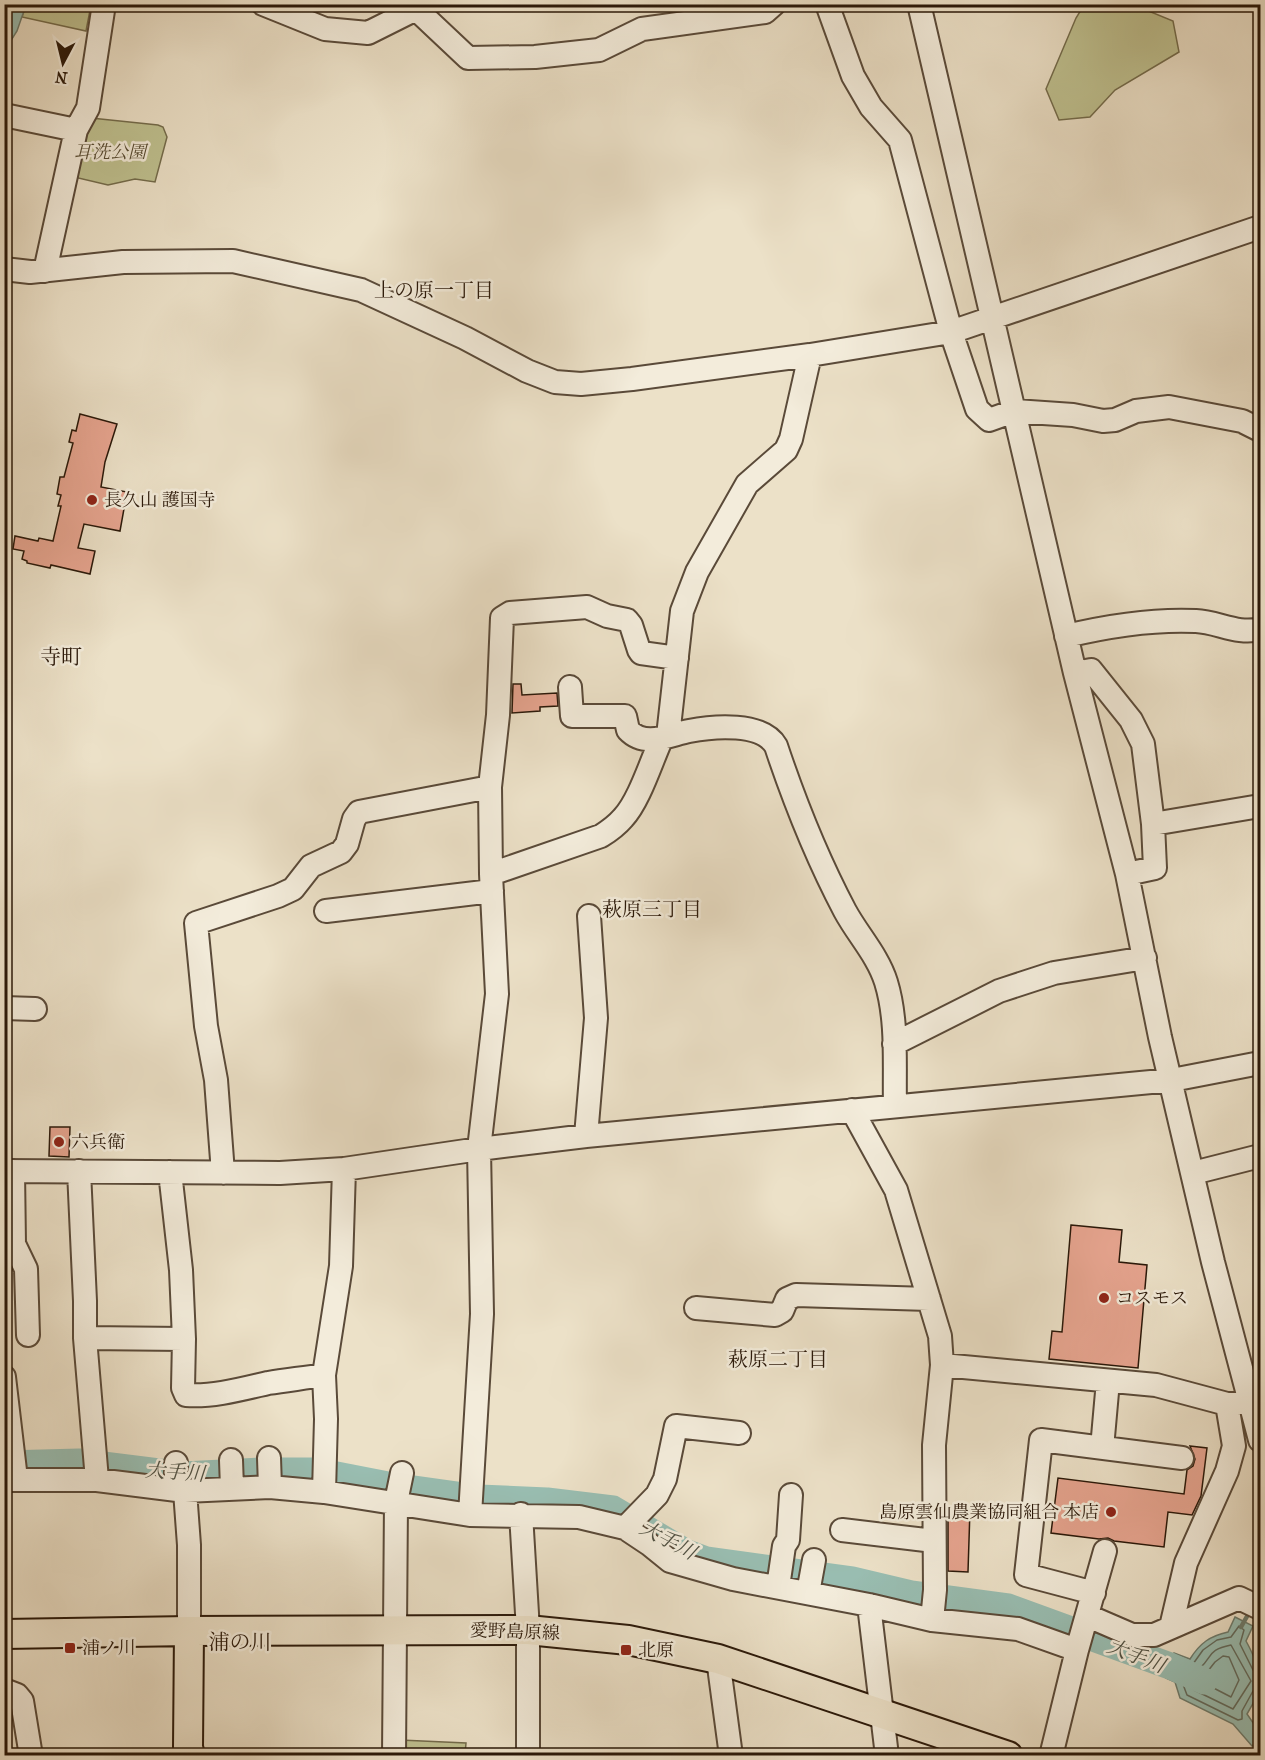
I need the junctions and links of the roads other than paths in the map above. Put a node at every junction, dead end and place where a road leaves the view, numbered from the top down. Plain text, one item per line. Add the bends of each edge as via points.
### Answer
1 (104, 4) edge
2 (262, 4) edge
3 (774, 4) edge
4 (827, 4) edge
5 (919, 4) edge
6 (418, 7) edge
7 (4, 115) edge
8 (76, 130) junction
9 (1260, 226) edge
10 (4, 269) edge
11 (45, 271) junction
12 (992, 318) junction
13 (951, 332) junction
14 (810, 354) junction
15 (1014, 411) junction
16 (1260, 430) edge
17 (1260, 629) edge
18 (1066, 636) junction
19 (677, 658) junction
20 (1075, 673) junction
21 (570, 687) dead end
22 (664, 738) junction
23 (490, 787) junction
24 (1260, 806) edge
25 (1153, 824) junction
26 (1127, 874) junction
27 (491, 882) junction
28 (326, 911) dead end
29 (590, 916) dead end
30 (1145, 958) junction
31 (4, 1008) edge
32 (35, 1008) dead end
33 (894, 1044) junction
34 (1260, 1063) edge
35 (1172, 1080) junction
36 (895, 1105) junction
37 (852, 1110) junction
38 (586, 1136) junction
39 (479, 1149) junction
40 (1260, 1156) edge
41 (344, 1169) junction
42 (9, 1171) edge
43 (79, 1171) junction
44 (170, 1172) junction
45 (223, 1173) junction
46 (1193, 1173) junction
47 (929, 1299) junction
48 (696, 1308) dead end
49 (28, 1335) dead end
50 (85, 1338) junction
51 (184, 1339) junction
52 (1250, 1358) edge
53 (942, 1365) junction
54 (324, 1375) junction
55 (4, 1377) edge
56 (1108, 1381) junction
57 (1252, 1402) junction
58 (1227, 1404) junction
59 (739, 1433) dead end
60 (1260, 1440) edge
61 (1102, 1448) junction
62 (1182, 1458) dead end
63 (97, 1469) junction
64 (12, 1472) edge
65 (178, 1479) junction
66 (399, 1487) junction
67 (324, 1488) junction
68 (791, 1495) dead end
69 (471, 1512) junction
70 (521, 1514) junction
71 (632, 1522) junction
72 (842, 1530) dead end
73 (934, 1541) junction
74 (1105, 1551) dead end
75 (780, 1575) junction
76 (1094, 1593) junction
77 (869, 1605) junction
78 (1260, 1608) edge
79 (932, 1617) junction
80 (1171, 1627) junction
81 (395, 1630) junction
82 (528, 1630) junction
83 (189, 1631) junction
84 (4, 1634) edge
85 (1082, 1634) junction
86 (718, 1659) junction
87 (4, 1690) edge
88 (881, 1713) junction
89 (31, 1755) edge
90 (190, 1755) edge
91 (394, 1755) edge
92 (528, 1755) edge
93 (731, 1755) edge
94 (887, 1755) edge
95 (1008, 1755) edge
96 (1051, 1755) edge

1 - 8 street via 88,108
2 - 6 street via 325,28 368,33
3 - 6 street via 765,12 642,29 598,50 535,57 468,58
4 - 13 street via 853,76 871,107 900,140
5 - 12 street
7 - 8 street
8 - 11 street
9 - 12 street
10 - 11 street
11 - 14 street via 123,262 233,261 362,290 555,382 632,379
12 - 13 street
12 - 15 street
13 - 14 street
13 - 15 street via 977,409 989,420
14 - 19 street via 791,439 786,450 747,484 697,572 682,611
15 - 16 street via 1103,421 1169,407 1242,421
15 - 18 street
17 - 18 street via 1238,630 1184,620 1108,627
18 - 20 street
19 - 22 street
19 - 23 street via 641,653 627,620 592,608 504,615
20 - 25 street via 1091,670 1139,735 1146,759
20 - 26 street
21 - 22 street via 572,716 626,716 632,734 639,738
22 - 27 street via 632,805 614,827
22 - 33 street via 692,731 737,728 771,739 797,809 845,912 886,981
23 - 27 street
23 - 45 street via 359,812 341,852 311,866 293,889 196,923 206,1026 216,1080
24 - 25 street
25 - 26 street via 1155,868
26 - 30 street
27 - 28 street
27 - 39 street via 497,994
29 - 38 street via 596,1018
30 - 33 street via 1032,980
30 - 35 street
31 - 32 street
33 - 36 street
34 - 35 street
35 - 36 street
35 - 46 street
36 - 37 street
37 - 38 street
37 - 47 street via 896,1190
38 - 39 street
39 - 41 street
39 - 69 street via 482,1314
40 - 46 street
41 - 45 street
41 - 54 street via 341,1266
42 - 43 street
42 - 49 street via 14,1244 26,1269
43 - 44 street
43 - 50 street
44 - 45 street
44 - 51 street via 182,1270
46 - 52 street via 1213,1262
47 - 48 street via 796,1295 787,1299 782,1311 775,1315
47 - 53 street via 940,1336
50 - 51 street
50 - 63 street
51 - 54 street via 186,1395 242,1390
52 - 57 street
53 - 56 street
53 - 73 street via 934,1445
54 - 67 street
55 - 64 street
56 - 58 street via 1156,1385
56 - 61 street
57 - 58 street
57 - 60 street
58 - 80 street via 1234,1446 1227,1471 1186,1563
59 - 71 street via 676,1426 665,1479 657,1496
61 - 62 street
61 - 76 street via 1041,1440 1026,1575
63 - 64 street
63 - 65 street
65 - 67 street via 270,1472
65 - 83 street via 189,1545
66 - 67 street
66 - 69 street
66 - 81 street
68 - 75 street via 788,1539
69 - 70 street
70 - 71 street
70 - 82 street
71 - 75 street via 649,1544 670,1561 733,1579
72 - 73 street
73 - 79 street
74 - 76 street
75 - 77 street via 811,1576
76 - 85 street
77 - 79 street
77 - 88 street
78 - 80 street via 1239,1598
79 - 85 street
80 - 85 street via 1154,1635
81 - 82 main road, 愛野島原線
81 - 83 main road, 愛野島原線
81 - 91 street
82 - 86 main road, 愛野島原線 via 628,1640
82 - 92 street
83 - 84 main road, 愛野島原線
83 - 90 main road
85 - 96 street
86 - 88 main road, 愛野島原線
86 - 93 street
87 - 89 street via 22,1701
88 - 94 street
88 - 95 main road, 愛野島原線

